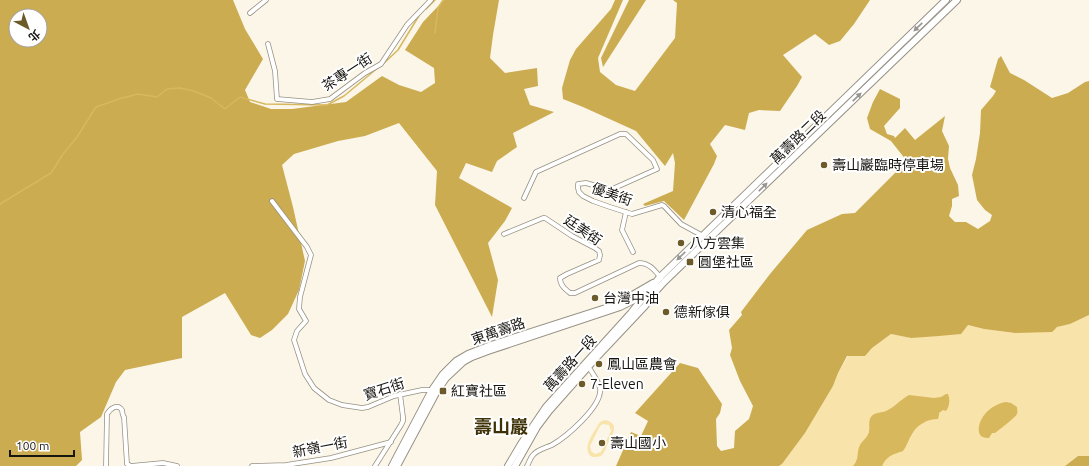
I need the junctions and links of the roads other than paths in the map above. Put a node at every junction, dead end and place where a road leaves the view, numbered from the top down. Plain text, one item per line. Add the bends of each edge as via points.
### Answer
1 (266, 0) edge
2 (431, 0) edge
3 (946, 0) edge
4 (957, 0) edge
5 (250, 13) dead end
6 (268, 44) dead end
7 (524, 198) dead end
8 (272, 201) dead end
9 (626, 212) junction
10 (504, 234) dead end
11 (703, 236) junction
12 (633, 252) dead end
13 (660, 280) junction
14 (655, 292) junction
15 (648, 293) junction
16 (623, 306) junction
17 (631, 313) junction
18 (586, 365) junction
19 (434, 390) junction
20 (400, 394) junction
21 (391, 442) junction
22 (106, 466) edge
23 (131, 466) edge
24 (177, 466) edge
25 (252, 466) edge
26 (375, 466) edge
27 (392, 466) edge
28 (397, 466) edge
29 (508, 466) edge
30 (515, 466) edge
31 (527, 466) edge

1 - 5 street
2 - 6 street, 茶專一街 via 407,24 381,64 330,99 312,102 277,99 275,71
3 -> 11 main road, 萬壽路二段
13 -> 4 main road, 萬壽路二段
7 - 9 street, 優美街 via 536,172 620,134 626,134 653,160 657,169 610,190 586,183 578,184 578,188 583,196 593,201
8 - 20 street, 寶石街 via 307,247 310,255 299,309 306,321 294,340 305,374 314,388 329,400 357,408 368,407
9 - 11 street, 優美街 via 632,214 662,205 681,224
9 - 12 street via 622,230
10 - 13 street, 廷美街 via 545,218 599,251 599,260 560,278 564,288 570,293 639,263 651,267
11 -> 13 main road, 萬壽路二段
13 - 14 main road, 萬壽路二段
13 - 15 main road, 萬壽路一段
13 - 19 main road, 東萬壽路 via 615,304 468,354 456,361 443,374
14 - 15 main road, 東萬壽路
14 - 18 main road, 萬壽路一段 via 645,306
15 - 16 main road, 東萬壽路
15 - 17 main road, 萬壽路一段
16 - 17 main road
16 - 19 main road, 東萬壽路 via 472,357 463,362
17 - 18 main road, 萬壽路一段
18 - 29 main road, 萬壽路一段 via 546,407
18 - 30 main road, 萬壽路一段 via 537,427
18 - 31 street via 600,389 595,403 580,423 533,455
19 - 20 street, 寶石街
19 - 27 main road, 東萬壽路
19 - 28 main road, 東萬壽路
20 - 21 street via 403,421
21 - 25 street, 新嶺一街 via 324,460
21 - 26 street
22 - 23 street via 108,414 114,407 122,410 127,464
23 - 24 street via 163,463

